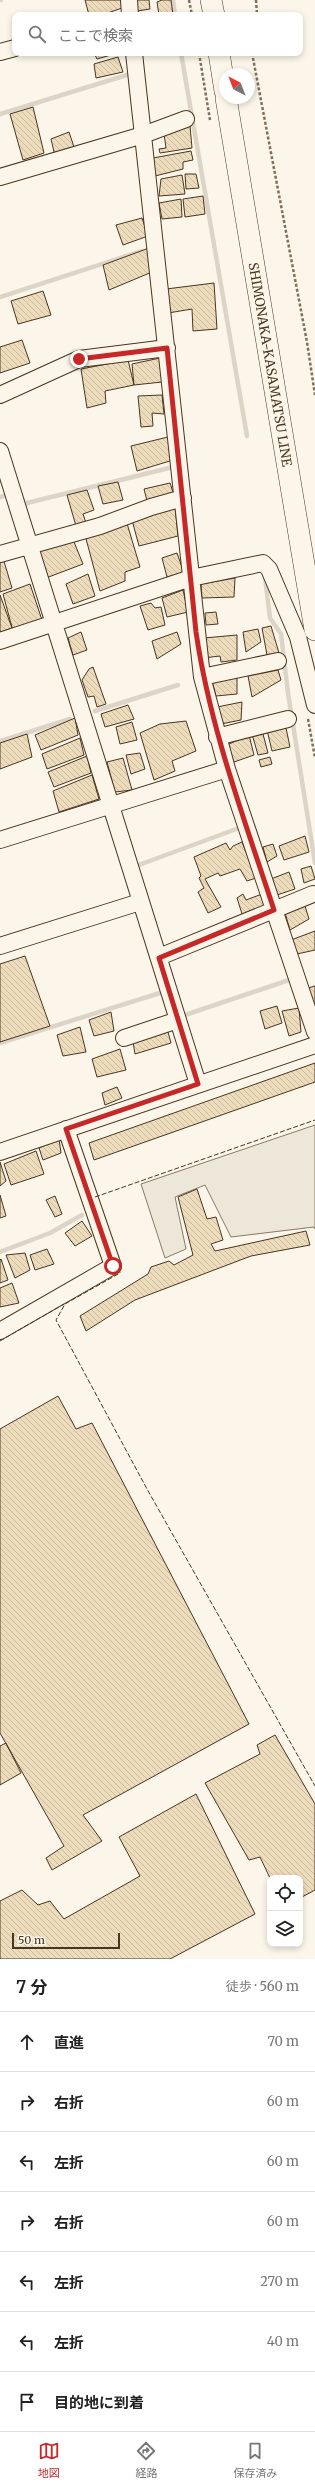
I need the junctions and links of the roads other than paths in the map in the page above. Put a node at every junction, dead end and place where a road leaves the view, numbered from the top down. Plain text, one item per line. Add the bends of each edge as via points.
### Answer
1 (211, 0) edge
2 (213, 12) edge
3 (12, 49) edge
4 (0, 52) edge
5 (134, 56) edge
6 (219, 56) edge
7 (221, 68) edge
8 (227, 104) edge
9 (186, 119) dead end
10 (143, 135) junction
11 (0, 177) edge
12 (167, 348) junction
13 (0, 395) edge
14 (0, 451) edge
15 (183, 498) junction
16 (30, 545) junction
17 (0, 554) edge
18 (191, 578) junction
19 (54, 624) junction
20 (315, 630) edge
21 (0, 641) edge
22 (278, 661) dead end
23 (202, 677) junction
24 (315, 705) edge
25 (288, 719) dead end
26 (217, 737) junction
27 (227, 769) junction
28 (110, 804) junction
29 (0, 840) edge
30 (313, 894) dead end
31 (140, 902) junction
32 (274, 910) junction
33 (0, 946) edge
34 (159, 958) junction
35 (178, 1020) junction
36 (315, 1032) edge
37 (124, 1038) dead end
38 (315, 1045) edge
39 (198, 1084) junction
40 (66, 1129) junction
41 (0, 1152) edge
42 (0, 1331) edge

1 - 2 main road
3 - 4 street
5 - 10 street
6 - 7 main road
8 - 20 main road, SHIMONAKA-KASAMATSU LINE
9 - 10 street
10 - 11 street
10 - 12 street
12 - 13 street via 79,359
12 - 15 street
14 - 16 street
15 - 16 street via 100,526
15 - 18 street
16 - 17 street
16 - 19 street
18 - 19 street
18 - 23 street
18 - 24 street via 263,563 269,570 298,637
19 - 21 street
19 - 28 street
22 - 23 street
23 - 26 street
25 - 26 street
26 - 27 street
27 - 28 street
27 - 32 street
28 - 29 street
28 - 31 street
30 - 32 street
31 - 33 street
31 - 34 street
32 - 34 street
32 - 36 street
34 - 35 street
35 - 37 street
35 - 39 street
38 - 39 street
39 - 40 street
40 - 41 street
40 - 42 street via 113,1266

